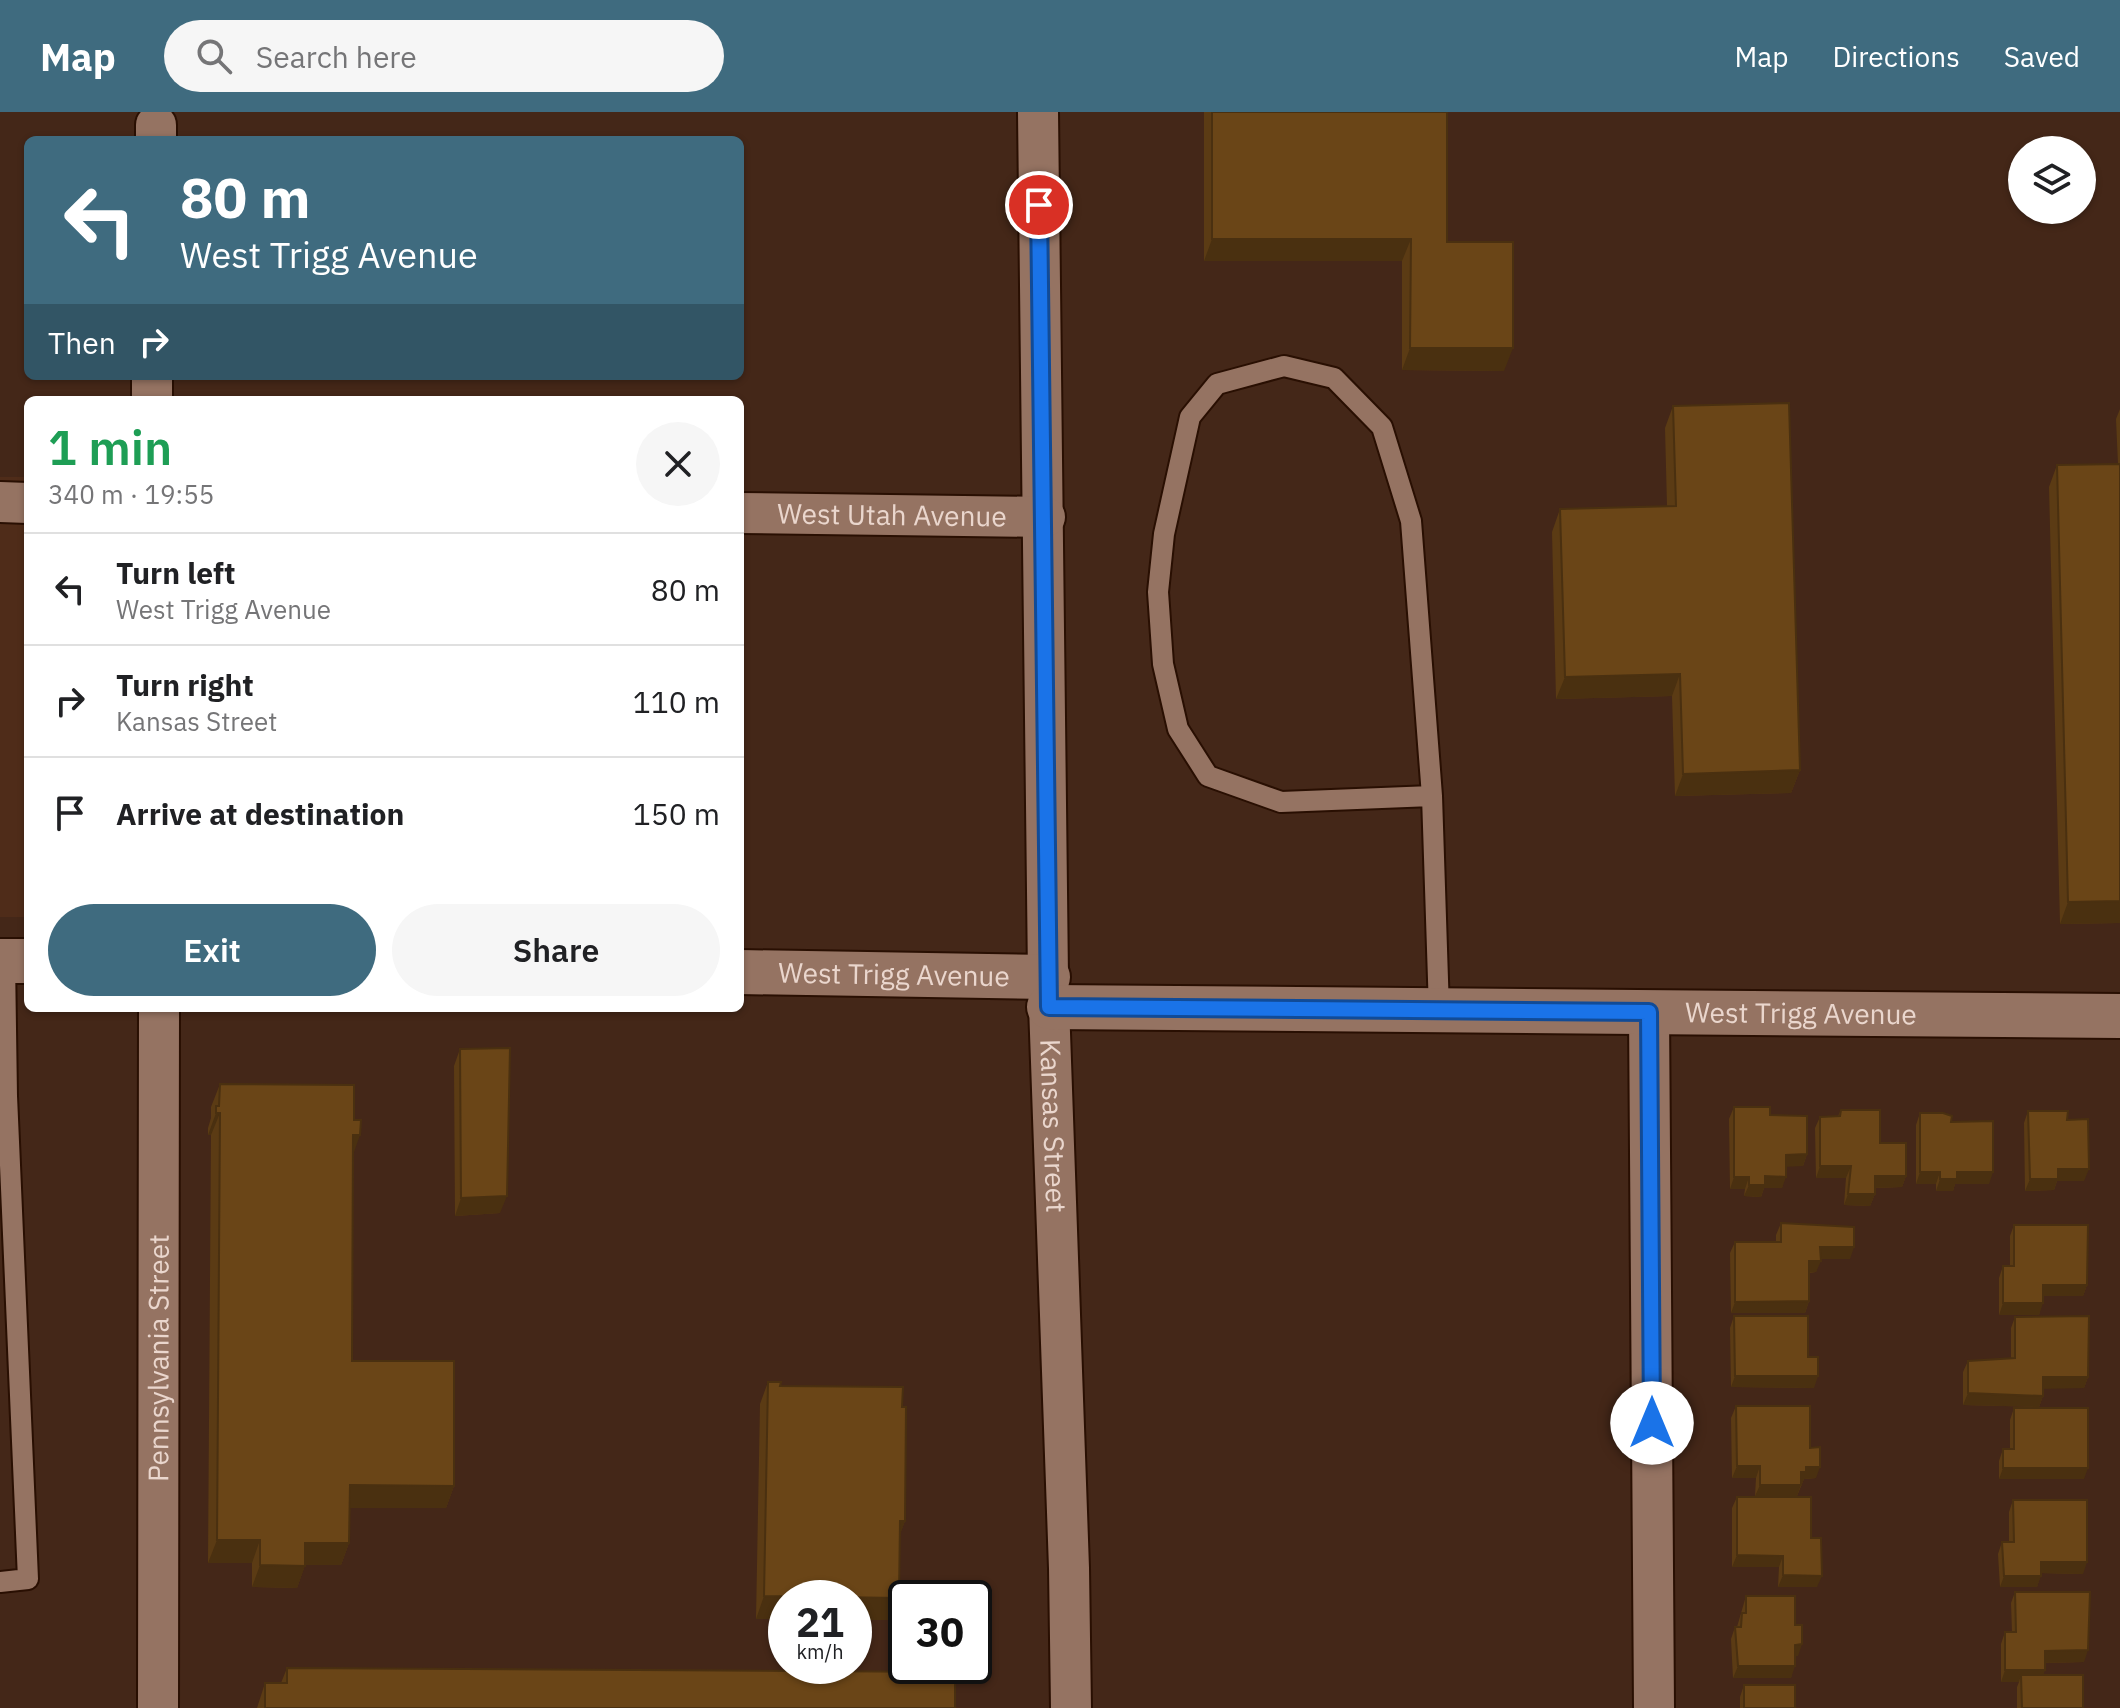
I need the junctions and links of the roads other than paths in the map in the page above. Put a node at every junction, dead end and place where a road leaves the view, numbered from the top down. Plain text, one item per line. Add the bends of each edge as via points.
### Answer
1 (1038, 112) edge
2 (0, 502) edge
3 (24, 503) edge
4 (744, 513) edge
5 (1045, 517) junction
6 (1432, 796) junction
7 (11, 961) edge
8 (744, 972) edge
9 (1048, 992) junction
10 (1439, 1010) junction
11 (159, 1012) edge
12 (1649, 1012) junction
13 (2120, 1016) edge
14 (4, 1096) edge
15 (0, 1582) edge
16 (158, 1708) edge
17 (1071, 1708) edge
18 (1654, 1708) edge

1 - 5 street, Kansas Street
2 - 3 street
4 - 5 street, West Utah Avenue
5 - 9 street, Kansas Street
6 - 6 lane via 1411,521 1382,427 1334,378 1284,366 1217,384 1190,417 1164,534 1158,592 1163,664 1178,729 1208,776 1281,802
6 - 10 lane
7 - 14 lane
8 - 9 street, West Trigg Avenue
9 - 10 street, West Trigg Avenue
9 - 17 street, Kansas Street
10 - 12 street, West Trigg Avenue
11 - 16 street, Pennsylvania Street
12 - 13 street, West Trigg Avenue
12 - 18 street
14 - 15 lane via 28,1579

